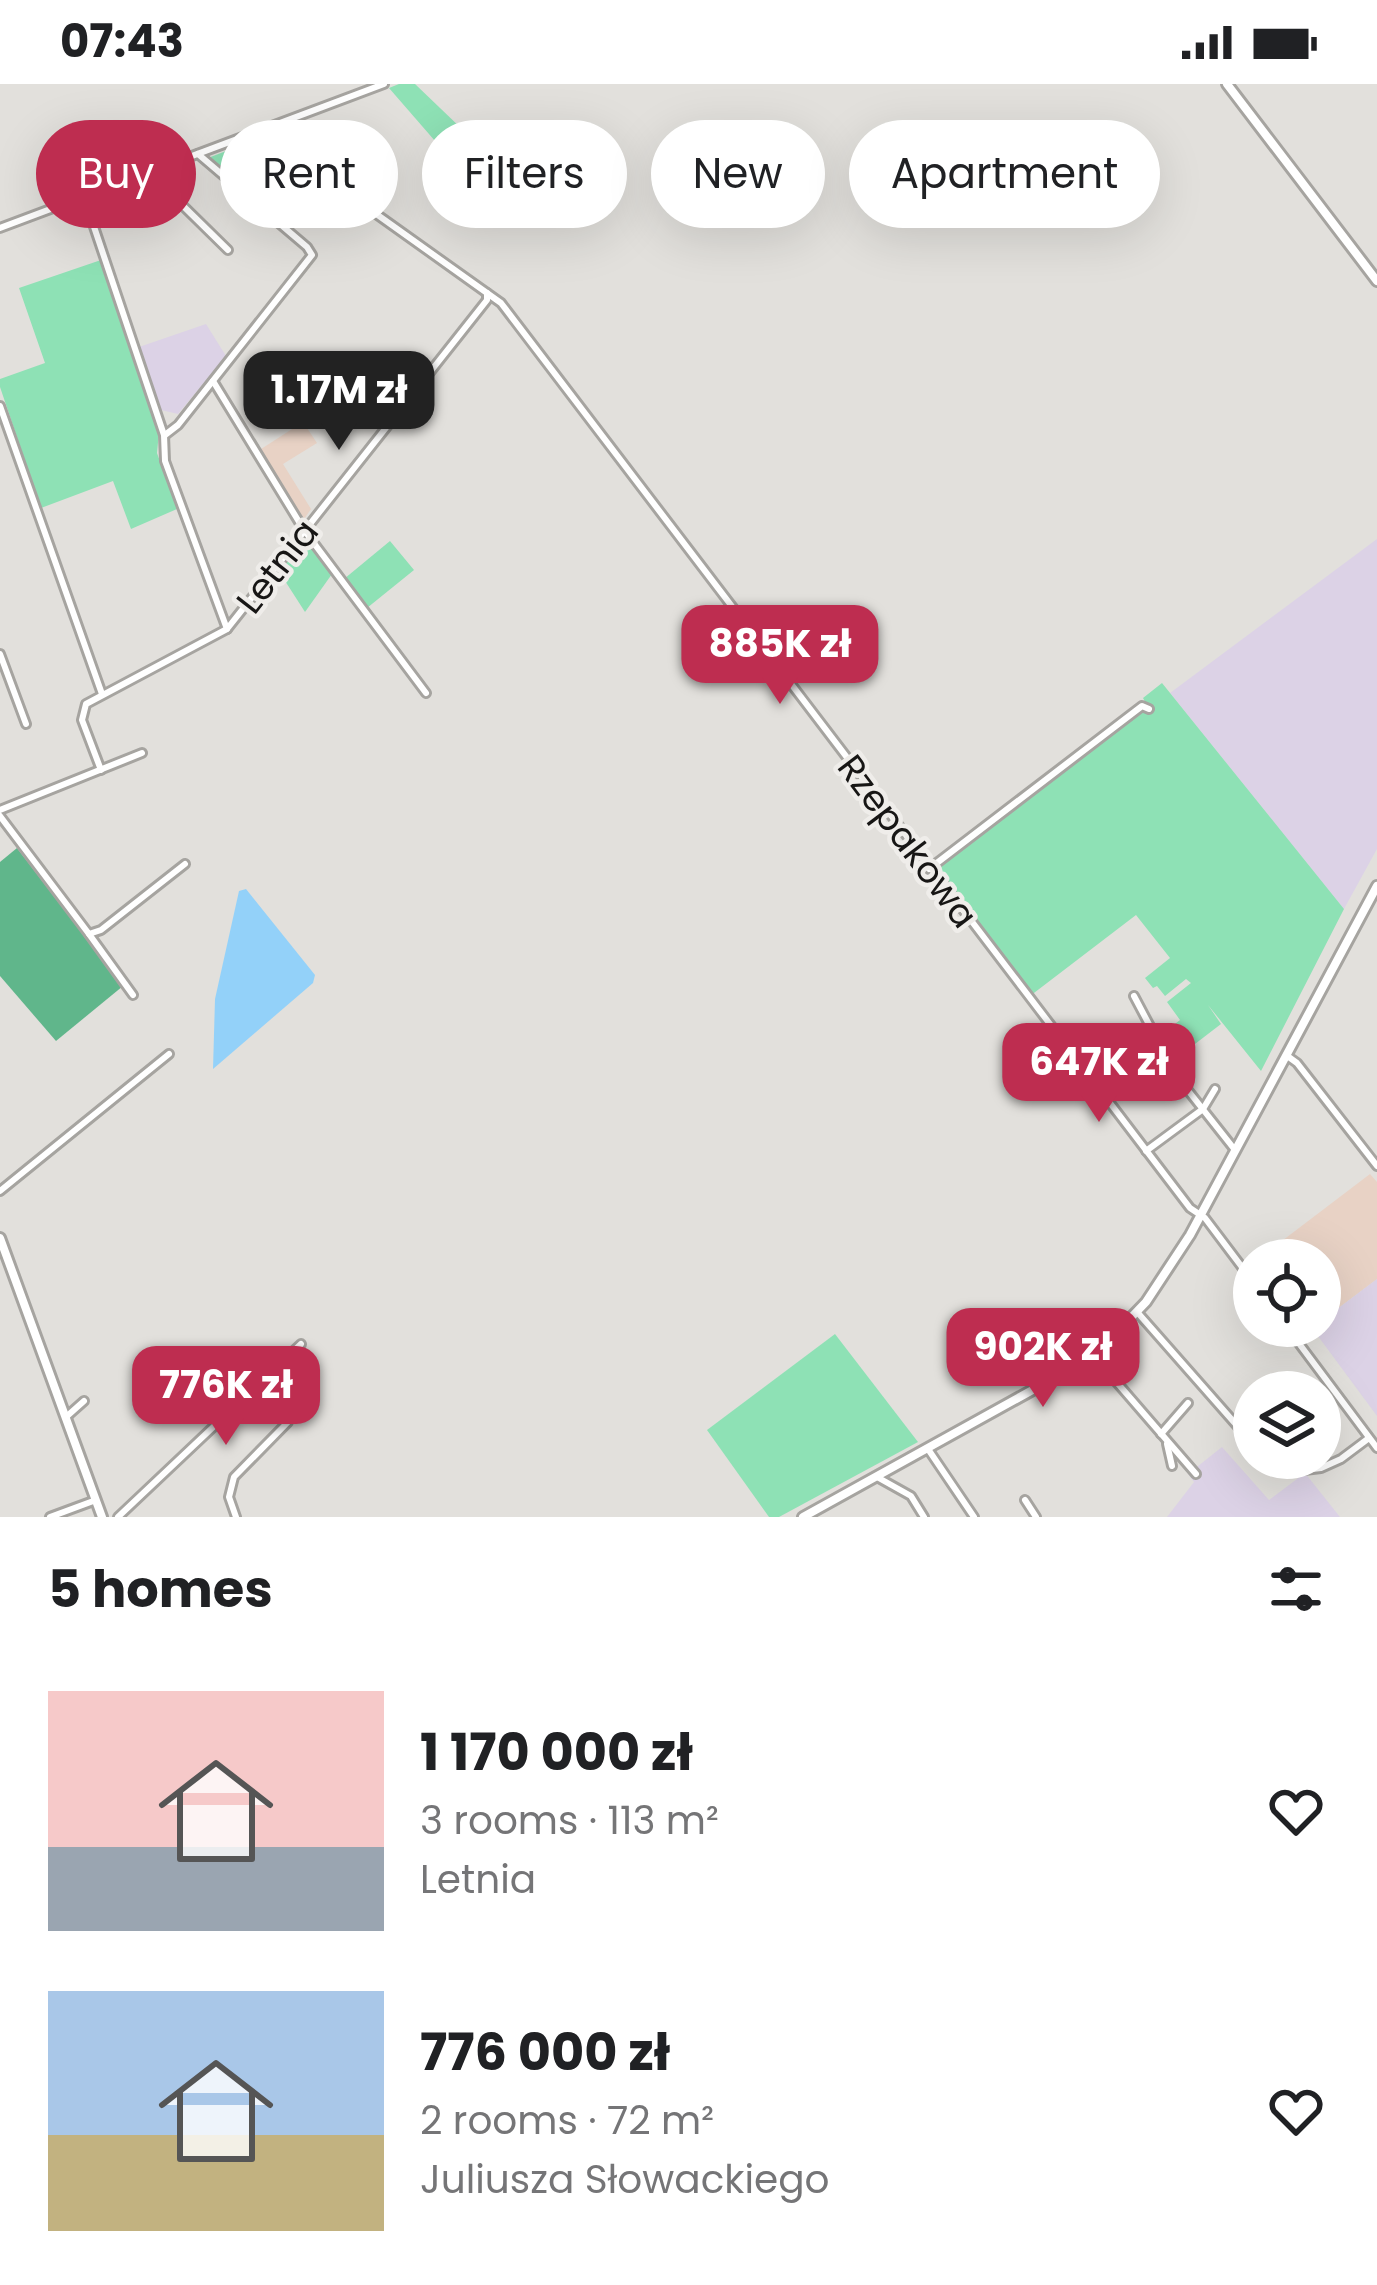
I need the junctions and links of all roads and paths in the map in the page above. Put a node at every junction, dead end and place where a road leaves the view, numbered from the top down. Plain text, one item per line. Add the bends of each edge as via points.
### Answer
1 (384, 84) edge
2 (1227, 84) edge
3 (288, 120) edge
4 (220, 146) edge
5 (198, 154) joint
6 (36, 215) edge
7 (196, 218) edge
8 (0, 228) edge
9 (94, 228) edge
10 (397, 228) edge
11 (229, 250) dead end
12 (1377, 281) edge
13 (487, 291) junction
14 (213, 382) junction
15 (0, 406) edge
16 (164, 435) junction
17 (304, 530) junction
18 (227, 629) junction
19 (0, 654) edge
20 (426, 693) dead end
21 (102, 694) junction
22 (1149, 709) dead end
23 (26, 724) dead end
24 (142, 753) dead end
25 (101, 770) junction
26 (0, 813) edge
27 (185, 864) dead end
28 (929, 869) junction
29 (1377, 886) edge
30 (89, 934) junction
31 (133, 995) dead end
32 (1134, 996) dead end
33 (1145, 1036) junction
34 (169, 1054) dead end
35 (1286, 1055) junction
36 (1090, 1078) junction
37 (1215, 1089) dead end
38 (1203, 1109) junction
39 (1235, 1150) junction
40 (1146, 1151) junction
41 (1377, 1166) edge
42 (0, 1191) edge
43 (1201, 1216) junction
44 (0, 1238) edge
45 (1233, 1256) edge
46 (1138, 1312) junction
47 (301, 1344) dead end
48 (1302, 1347) edge
49 (1094, 1356) junction
50 (84, 1401) dead end
51 (1188, 1402) dead end
52 (66, 1417) junction
53 (1233, 1421) edge
54 (288, 1422) dead end
55 (1163, 1437) junction
56 (1369, 1438) junction
57 (1377, 1448) edge
58 (928, 1449) junction
59 (1341, 1456) edge
60 (1172, 1466) dead end
61 (1196, 1474) dead end
62 (878, 1477) junction
63 (1025, 1499) dead end
64 (97, 1500) junction
65 (50, 1517) edge
66 (102, 1517) edge
67 (118, 1517) edge
68 (236, 1517) edge
69 (803, 1517) edge
70 (923, 1517) edge
71 (974, 1517) edge
72 (1036, 1517) edge

1 - 3 street
2 - 12 street
4 - 5 street
5 - 14 street via 312,255
6 - 8 street
7 - 11 street
9 - 16 street
10 - 13 street, Rzepakowa
13 - 17 street, Letnia
13 - 28 street, Rzepakowa
14 - 16 street
14 - 17 street
15 - 21 street
16 - 18 street via 165,461
17 - 18 street, Letnia
17 - 20 street
18 - 21 street, Letnia
19 - 23 street
21 - 25 street via 82,714
22 - 28 street via 1142,706
24 - 25 street
25 - 26 street
26 - 30 street
27 - 30 street
28 - 36 street, Rzepakowa
29 - 35 street
30 - 31 street
32 - 33 street via 1153,1027
33 - 36 street
33 - 38 street
34 - 42 street
35 - 39 street
35 - 41 street
36 - 40 street, Rzepakowa
37 - 38 street
38 - 39 street
38 - 40 street
39 - 43 street
40 - 43 street, Rzepakowa
43 - 45 street, Rzepakowa
43 - 46 street
44 - 52 street
46 - 49 street
46 - 53 street
47 - 67 street
48 - 56 street
49 - 55 street
49 - 58 street
50 - 52 street
51 - 55 street
52 - 64 street
54 - 68 street via 233,1477
55 - 60 street
55 - 61 street
56 - 57 street
56 - 59 street
58 - 62 street
58 - 71 street
62 - 69 street
62 - 70 street via 911,1496
63 - 72 street
64 - 65 street
64 - 66 street

